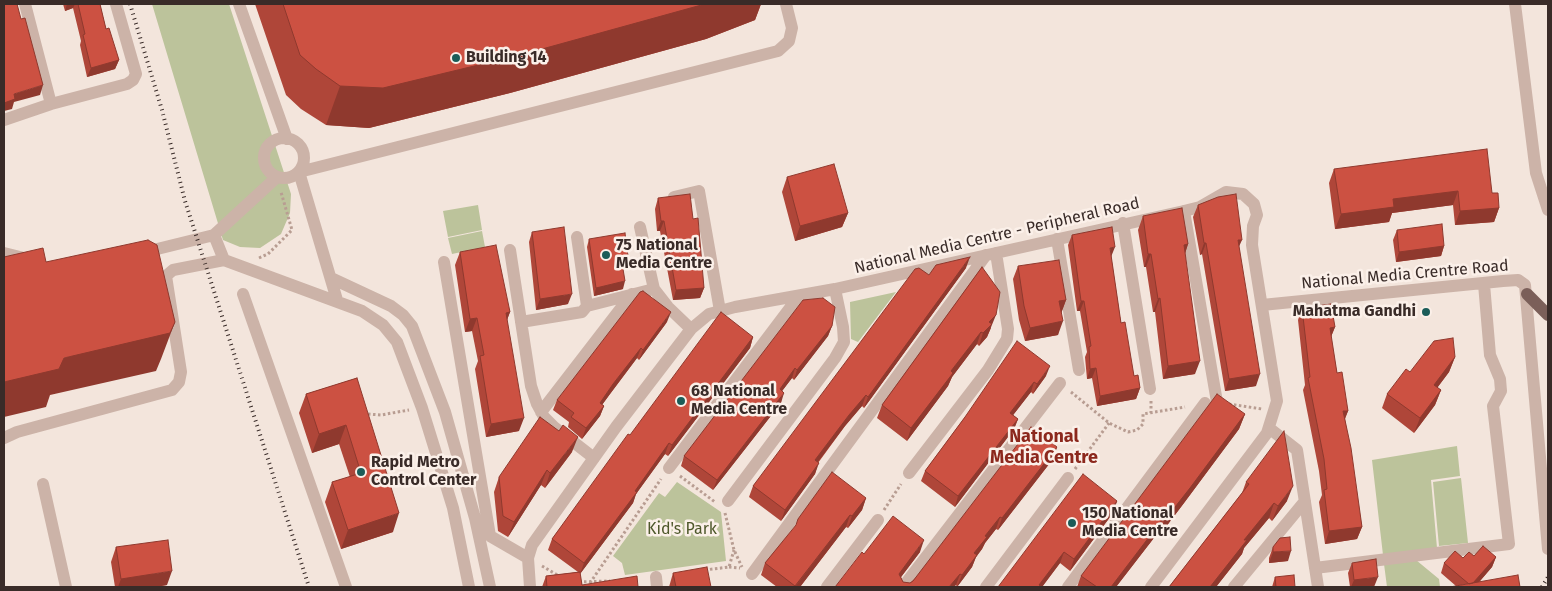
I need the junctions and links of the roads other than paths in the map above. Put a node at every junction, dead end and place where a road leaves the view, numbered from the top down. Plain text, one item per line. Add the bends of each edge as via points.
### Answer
1 (25, 4) edge
2 (116, 4) edge
3 (239, 4) edge
4 (786, 4) edge
5 (1516, 4) edge
6 (51, 104) junction
7 (4, 120) edge
8 (287, 139) junction
9 (299, 172) junction
10 (277, 177) junction
11 (674, 197) edge
12 (1548, 210) edge
13 (1184, 212) junction
14 (1123, 223) junction
15 (640, 227) dead end
16 (214, 234) junction
17 (577, 237) dead end
18 (1057, 238) junction
19 (510, 250) dead end
20 (4, 253) edge
21 (991, 254) junction
22 (132, 255) edge
23 (224, 260) junction
24 (43, 262) edge
25 (444, 262) dead end
26 (331, 278) junction
27 (1484, 284) junction
28 (654, 289) junction
29 (835, 289) junction
30 (243, 294) dead end
31 (632, 294) junction
32 (1527, 294) junction
33 (799, 296) junction
34 (337, 300) junction
35 (1262, 305) junction
36 (587, 306) junction
37 (720, 311) junction
38 (1548, 315) edge
39 (521, 322) junction
40 (692, 329) junction
41 (1079, 370) dead end
42 (430, 374) junction
43 (412, 381) junction
44 (1060, 383) road end
45 (1150, 389) dead end
46 (541, 412) junction
47 (1269, 428) junction
48 (4, 438) edge
49 (594, 458) junction
50 (669, 468) road end
51 (909, 473) road end
52 (1068, 478) road end
53 (43, 484) dead end
54 (728, 501) road end
55 (1305, 501) junction
56 (878, 520) road end
57 (1548, 549) edge
58 (528, 558) junction
59 (1316, 568) junction
60 (747, 572) road end
61 (1247, 572) junction
62 (66, 587) edge
63 (346, 587) edge
64 (469, 587) edge
65 (490, 587) edge
66 (530, 587) edge
67 (827, 587) edge
68 (903, 587) edge
69 (986, 587) edge
70 (1068, 587) edge
71 (1151, 587) edge
72 (1234, 587) edge
73 (1249, 587) edge
74 (1318, 587) edge

1 - 6 street
2 - 6 street via 136,74 133,80
3 - 8 street
4 - 9 street via 792,28 789,41 778,51
5 - 12 street via 1536,173
6 - 7 street
8 - 9 street via 296,142 304,152
8 - 10 street via 272,142 264,152 268,171
9 - 10 street via 287,179
9 - 26 street
10 - 16 street
11 - 37 street via 699,191
13 - 14 street, National Media Centre - Peripheral Road
13 - 35 street, National Media Centre - Peripheral Road via 1226,192 1243,194 1254,204 1258,216 1253,226 1252,244
13 - 70 street via 1211,403
14 - 18 street, National Media Centre - Peripheral Road
14 - 45 street
15 - 28 street
16 - 22 street
16 - 23 street
17 - 36 street
18 - 21 street, National Media Centre - Peripheral Road
18 - 41 street
19 - 39 street
20 - 24 street
21 - 29 street, National Media Centre - Peripheral Road
21 - 51 street via 1008,329 1007,339 988,370
21 - 60 street
23 - 34 street
23 - 48 street via 173,270 166,276 181,372 179,382 172,390
25 - 58 street via 490,536
26 - 34 street
26 - 42 street via 391,306 402,315 412,326
27 - 32 street, National Media Crentre Road via 1518,280 1526,285
27 - 35 street, National Media Crentre Road
27 - 59 street via 1490,355 1500,378 1501,390 1493,406 1509,544
28 - 31 street
28 - 40 street
29 - 33 street, National Media Centre - Peripheral Road
29 - 54 street via 844,342
30 - 63 street
31 - 36 street
31 - 46 street
32 - 38 main road
32 - 57 street
33 - 37 street, National Media Centre - Peripheral Road
33 - 50 street
34 - 43 street via 383,325 397,342
35 - 47 street, National Media Centre - Peripheral Road via 1277,401
36 - 39 street via 582,312
37 - 40 street, National Media Centre - Peripheral Road via 709,314
39 - 46 street via 531,386
40 - 49 street, National Media Centre - Peripheral Road
42 - 43 street
42 - 65 street via 445,412 475,518
43 - 64 street via 453,508
44 - 68 street
46 - 49 street via 554,427
47 - 55 street via 1297,450
47 - 71 street, National Media Centre - Peripheral Road
49 - 58 street, National Media Centre - Peripheral Road via 532,545
52 - 69 street
53 - 62 street
55 - 59 street
55 - 61 street
56 - 67 street
58 - 66 street, National Media Centre - Peripheral Road
59 - 74 street
61 - 72 street
61 - 73 street

